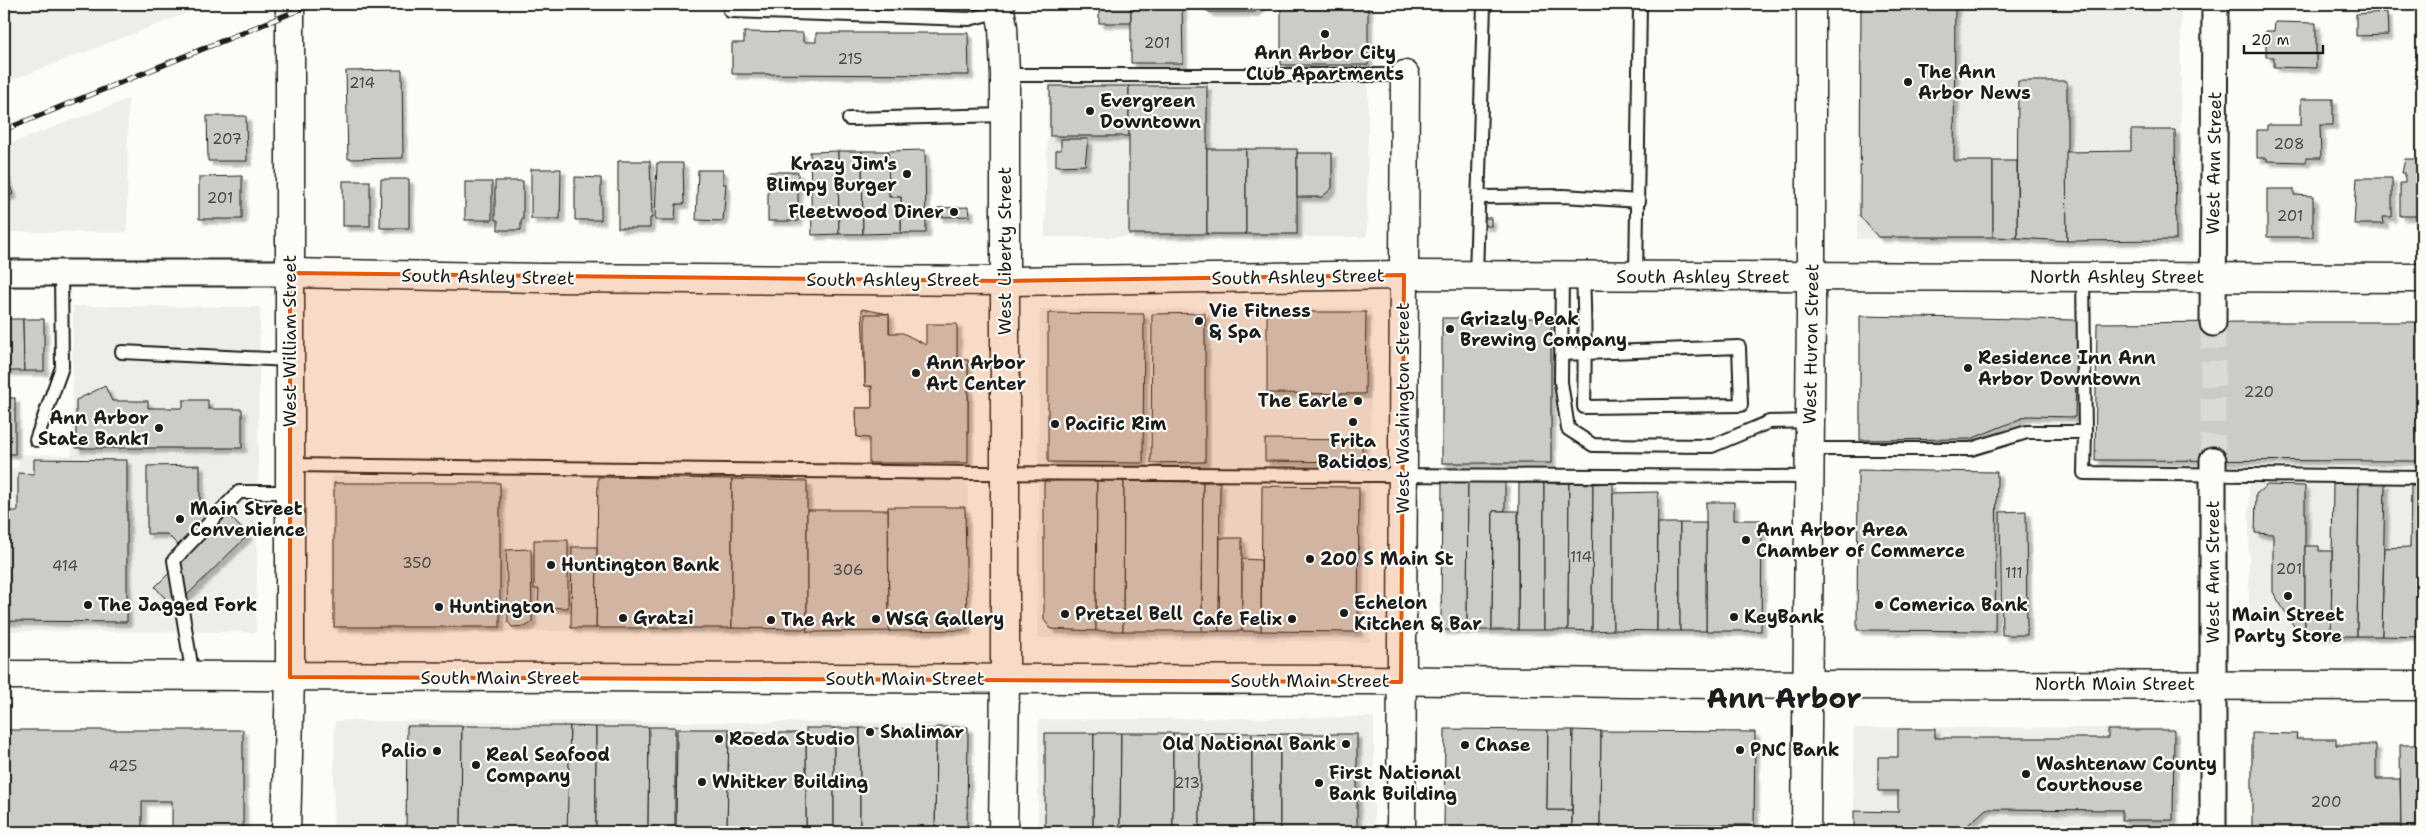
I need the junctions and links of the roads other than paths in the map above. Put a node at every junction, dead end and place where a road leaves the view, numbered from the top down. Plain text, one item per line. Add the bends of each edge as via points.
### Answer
1 (290, 4) edge
2 (1484, 4) edge
3 (1640, 4) edge
4 (1811, 4) edge
5 (2215, 4) edge
6 (999, 8) edge
7 (730, 11) dead end
8 (1005, 75) junction
9 (1406, 75) joint
10 (1005, 114) junction
11 (849, 119) dead end
12 (1480, 197) junction
13 (1639, 201) junction
14 (4, 273) edge
15 (61, 273) junction
16 (290, 273) junction
17 (1404, 275) junction
18 (1476, 276) junction
19 (1573, 276) junction
20 (2213, 276) junction
21 (1636, 277) junction
22 (2083, 277) junction
23 (1812, 278) junction
24 (2422, 278) edge
25 (1005, 281) junction
26 (2212, 323) tunnel mouth
27 (122, 352) dead end
28 (1585, 353) junction
29 (1562, 354) junction
30 (290, 360) junction
31 (1810, 421) junction
32 (2085, 432) junction
33 (36, 440) dead end
34 (1810, 449) junction
35 (290, 465) junction
36 (2213, 467) junction
37 (1005, 473) junction
38 (1403, 474) junction
39 (1809, 477) junction
40 (2422, 477) edge
41 (290, 492) junction
42 (4, 675) edge
43 (193, 677) junction
44 (290, 677) junction
45 (1005, 679) junction
46 (1401, 682) junction
47 (2213, 684) junction
48 (1807, 685) junction
49 (2422, 686) edge
50 (286, 832) edge
51 (1003, 832) edge
52 (1401, 832) edge
53 (1806, 832) edge
54 (2213, 832) edge

1 - 16 main road, West William Street
2 - 12 lane
3 - 13 lane
4 - 23 main road, West Huron Street
5 - 20 street, West Ann Street
6 - 7 lane via 969,19
6 - 8 main road, West Liberty Street
8 - 9 lane
8 - 10 main road, West Liberty Street
9 - 17 main road, West Washington Street
10 - 11 lane
10 - 25 main road, West Liberty Street
12 - 13 lane via 1564,196
12 - 18 lane
13 - 21 lane
14 - 15 street, South Ashley Street
15 - 16 street, South Ashley Street
15 - 33 lane via 62,367
16 - 25 main road, South Ashley Street
16 - 30 main road, West William Street
17 - 18 main road, South Ashley Street
17 - 25 main road, South Ashley Street
17 - 38 main road, West Washington Street
18 - 19 main road, South Ashley Street
19 - 21 main road, South Ashley Street
19 - 28 lane
19 - 29 lane
20 - 22 main road, North Ashley Street
20 - 24 main road, North Ashley Street
20 - 26 street, West Ann Street
21 - 23 main road, South Ashley Street
22 - 23 main road, North Ashley Street
22 - 32 lane
23 - 31 main road, West Huron Street
25 - 37 main road, West Liberty Street
27 - 30 lane
28 - 28 lane via 1584,407 1740,404 1739,347
28 - 29 lane
29 - 31 lane via 1561,382 1568,429 1593,445 1712,446 1769,422
30 - 35 main road, West William Street
31 - 34 main road, West Huron Street
32 - 34 lane via 2027,432 1972,449
32 - 36 lane via 2084,473
34 - 39 main road, West Huron Street
35 - 37 lane
35 - 41 main road, West William Street
36 - 40 lane
36 - 47 street, West Ann Street
37 - 38 lane
37 - 45 main road, West Liberty Street
38 - 39 lane
38 - 46 main road, West Washington Street
39 - 48 main road, West Huron Street
41 - 43 lane via 239,492 174,560
41 - 44 main road, West William Street
42 - 43 main road, South Main Street
43 - 44 main road, South Main Street
44 - 45 main road, South Main Street
44 - 50 main road, West William Street
45 - 46 main road, South Main Street
45 - 51 main road, West Liberty Street
46 - 48 main road, South Main Street
46 - 52 main road, West Washington Street
47 - 48 main road, North Main Street
47 - 49 main road, North Main Street
47 - 54 street, West Ann Street
48 - 53 main road, West Huron Street

